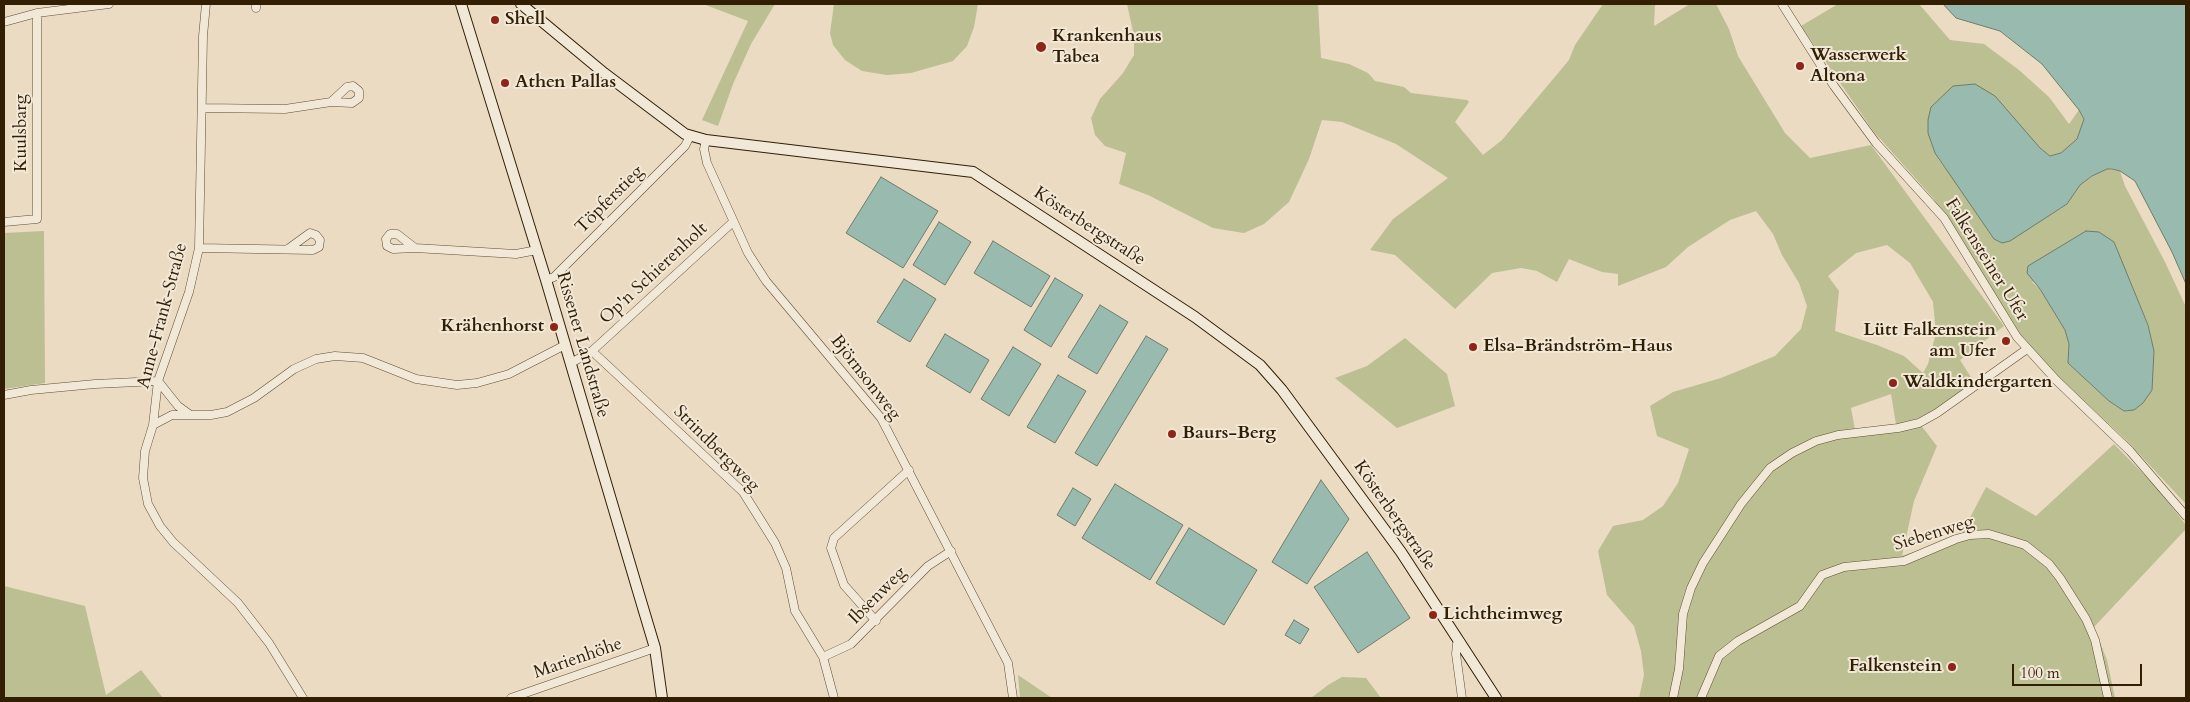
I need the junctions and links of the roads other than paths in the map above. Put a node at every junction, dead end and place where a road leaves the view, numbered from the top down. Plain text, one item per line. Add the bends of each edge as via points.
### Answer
1 (109, 4) edge
2 (206, 4) edge
3 (461, 4) edge
4 (521, 4) edge
5 (1782, 4) edge
6 (37, 13) junction
7 (4, 22) edge
8 (332, 102) dead end
9 (202, 108) junction
10 (690, 136) junction
11 (706, 140) junction
12 (4, 222) edge
13 (733, 222) junction
14 (199, 248) junction
15 (416, 248) dead end
16 (288, 249) dead end
17 (537, 250) junction
18 (546, 280) junction
19 (565, 345) junction
20 (2027, 349) junction
21 (592, 352) junction
22 (571, 363) junction
23 (158, 381) junction
24 (4, 395) edge
25 (189, 414) junction
26 (153, 424) junction
27 (909, 470) junction
28 (2186, 516) edge
29 (951, 551) junction
30 (876, 621) junction
31 (1460, 641) junction
32 (654, 648) junction
33 (823, 656) junction
34 (303, 698) edge
35 (512, 698) edge
36 (662, 698) edge
37 (834, 698) edge
38 (1013, 698) edge
39 (1462, 698) edge
40 (1496, 698) edge
41 (1673, 698) edge
42 (1701, 698) edge
43 (2108, 698) edge

1 - 6 street
2 - 9 street, Anne-Frank-Straße
3 - 17 street, Rissener Landstraße
4 - 10 street, Kösterbergstraße via 604,73
5 - 20 street, Falkensteiner Ufer via 1834,86 1876,143 1944,218 2017,338
6 - 7 street
6 - 12 street, Kuulsbarg via 37,219
8 - 9 street via 285,109
9 - 14 street, Anne-Frank-Straße
10 - 11 street, Kösterbergstraße
10 - 18 street, Töpferstieg via 685,146 554,277
11 - 13 street, Björnsonweg via 707,163
11 - 31 street, Kösterbergstraße via 973,172 1195,317 1272,377 1401,552
13 - 21 street, Op'n Schierenholt
13 - 27 street, Björnsonweg via 766,282 881,418
14 - 16 street
14 - 23 street, Anne-Frank-Straße via 189,292
15 - 17 street via 516,254
17 - 18 street, Rissener Landstraße
18 - 19 street, Rissener Landstraße
19 - 22 street, Rissener Landstraße
19 - 25 street via 509,374 457,385 416,379 364,358 326,357 294,369 234,410 211,415
20 - 28 street, Falkensteiner Ufer via 2130,451
20 - 41 street via 1919,423 1816,441 1770,468 1741,504 1691,588 1683,614
21 - 22 street, Op'n Schierenholt
21 - 33 street, Strindbergweg via 743,492 775,543 786,568 796,611
22 - 32 street, Rissener Landstraße
23 - 24 street via 95,384
23 - 25 street via 178,406
23 - 26 street, Anne-Frank-Straße
25 - 26 street via 172,415
26 - 34 street, Anne-Frank-Straße via 145,451 143,478 154,516 173,542 221,585 250,618
27 - 29 street, Björnsonweg
27 - 30 street via 834,538 831,548 844,585
29 - 30 street, Ibsenweg via 928,566
29 - 38 street, Björnsonweg via 1008,663
30 - 33 street, Ibsenweg via 851,644
31 - 39 street via 1456,654
31 - 40 street, Kösterbergstraße
32 - 35 street, Marienhöhe
32 - 36 street, Rissener Landstraße
33 - 37 street, Strindbergweg
42 - 43 street, Siebenweg via 1719,656 1738,641 1800,606 1822,575 1844,567 1904,562 1956,539 1989,534 2025,545 2049,564 2060,578 2095,640

